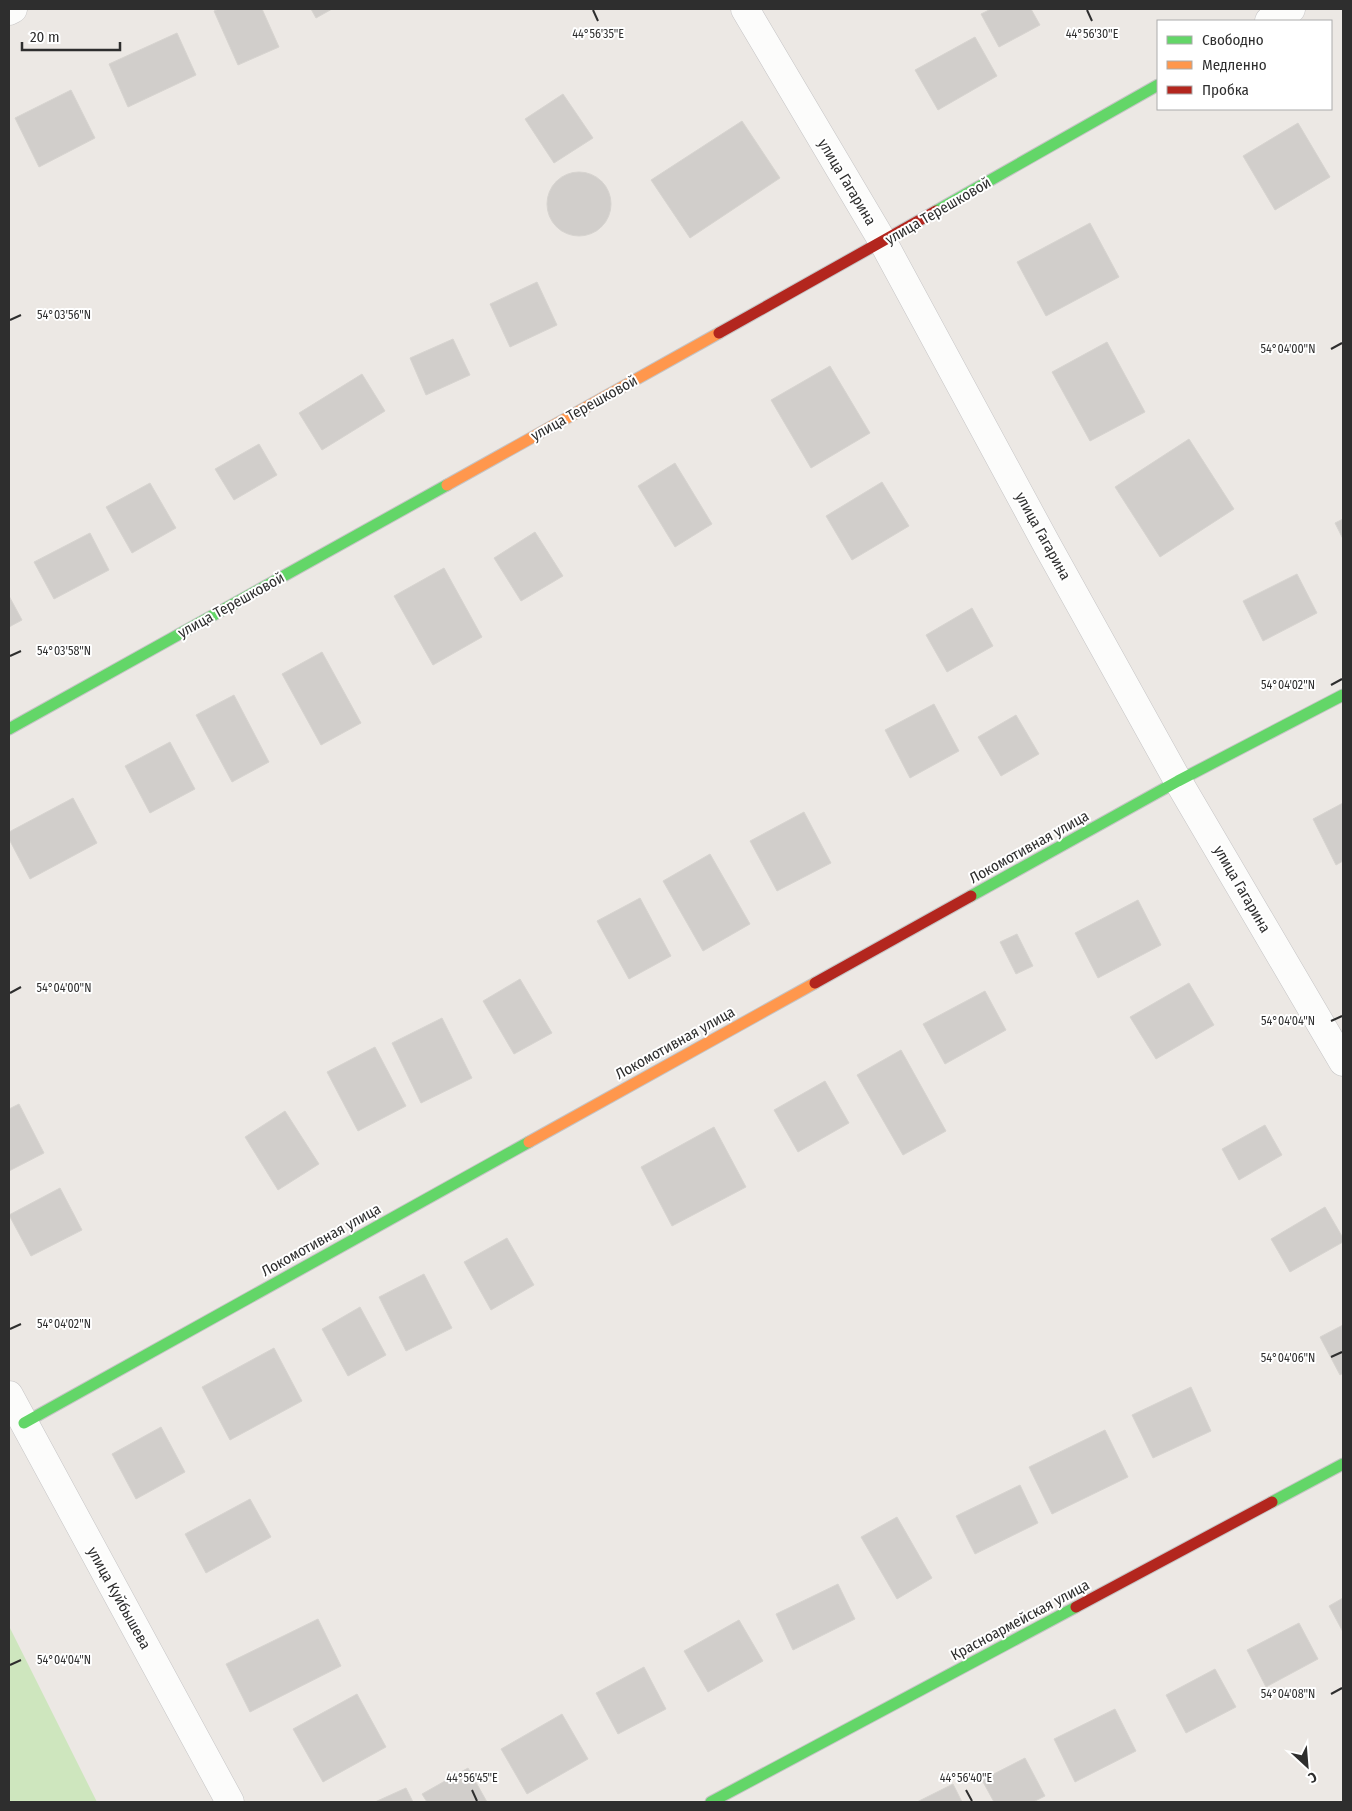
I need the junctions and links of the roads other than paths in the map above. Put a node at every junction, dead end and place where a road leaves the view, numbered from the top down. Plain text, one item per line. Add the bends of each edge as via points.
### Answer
1 (13, 9) edge
2 (745, 9) edge
3 (1291, 9) edge
4 (9, 11) edge
5 (1271, 20) edge
6 (1157, 86) edge
7 (883, 242) junction
8 (1343, 695) edge
9 (9, 729) edge
10 (1178, 781) junction
11 (1343, 1062) edge
12 (9, 1395) edge
13 (24, 1422) junction
14 (1343, 1464) edge
15 (230, 1802) edge
16 (711, 1802) edge

1 - 4 street
2 - 7 street, улица Гагарина
3 - 5 street
6 - 7 street, улица Терешковой
7 - 9 street, улица Терешковой
7 - 10 street, улица Гагарина
8 - 10 street, Локомотивная улица
10 - 11 street, улица Гагарина
10 - 13 street, Локомотивная улица
12 - 13 street, улица Куйбышева
13 - 15 street, улица Куйбышева
14 - 16 street, Красноармейская улица

